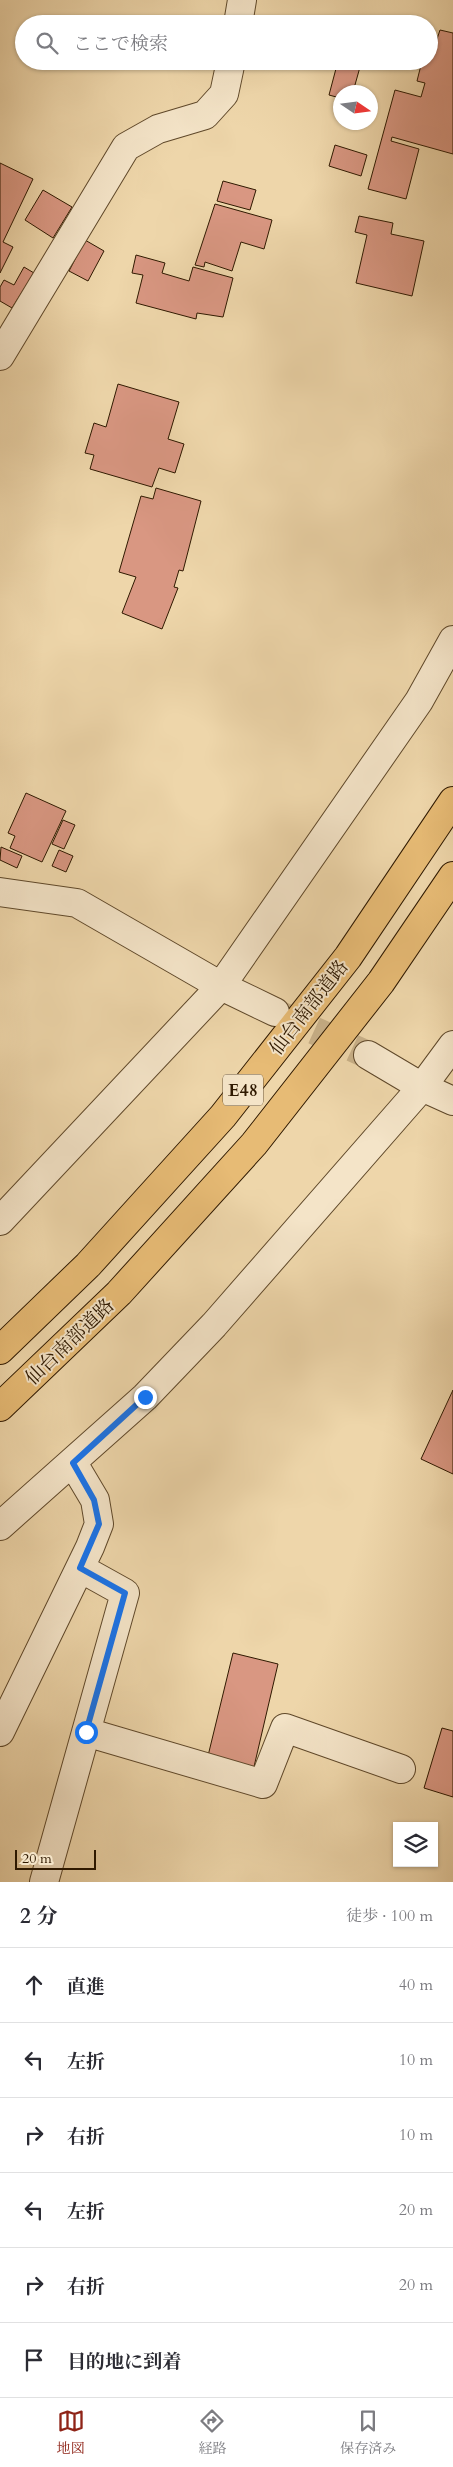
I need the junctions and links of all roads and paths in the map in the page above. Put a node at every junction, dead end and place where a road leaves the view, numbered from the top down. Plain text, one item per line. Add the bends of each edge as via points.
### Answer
1 (242, 0) edge
2 (240, 15) edge
3 (228, 70) edge
4 (0, 356) edge
5 (453, 640) edge
6 (453, 801) edge
7 (453, 876) edge
8 (0, 892) edge
9 (221, 986) junction
10 (275, 1012) tunnel mouth
11 (453, 1045) edge
12 (368, 1055) tunnel mouth
13 (422, 1087) junction
14 (453, 1101) edge
15 (0, 1221) edge
16 (0, 1350) edge
17 (0, 1407) edge
18 (73, 1463) junction
19 (0, 1526) edge
20 (80, 1568) junction
21 (0, 1732) edge
22 (86, 1732) junction
23 (401, 1769) dead end
24 (44, 1882) edge

1 - 2 street
3 - 4 street via 224,94 205,115 158,129 126,147
5 - 9 street via 419,701
6 - 16 highway, 仙台南部道路 / E48 via 348,957 223,1116 88,1265
7 - 17 highway, 仙台南部道路 / E48 via 381,982 254,1144 119,1293
8 - 9 street via 77,903
9 - 10 street
9 - 15 street
11 - 13 street
12 - 13 street
13 - 14 street
13 - 18 street via 214,1325 145,1397
18 - 19 street
18 - 20 street via 94,1500 99,1524
20 - 21 street
20 - 22 street via 125,1593
22 - 23 street via 263,1784 285,1728
22 - 24 street

